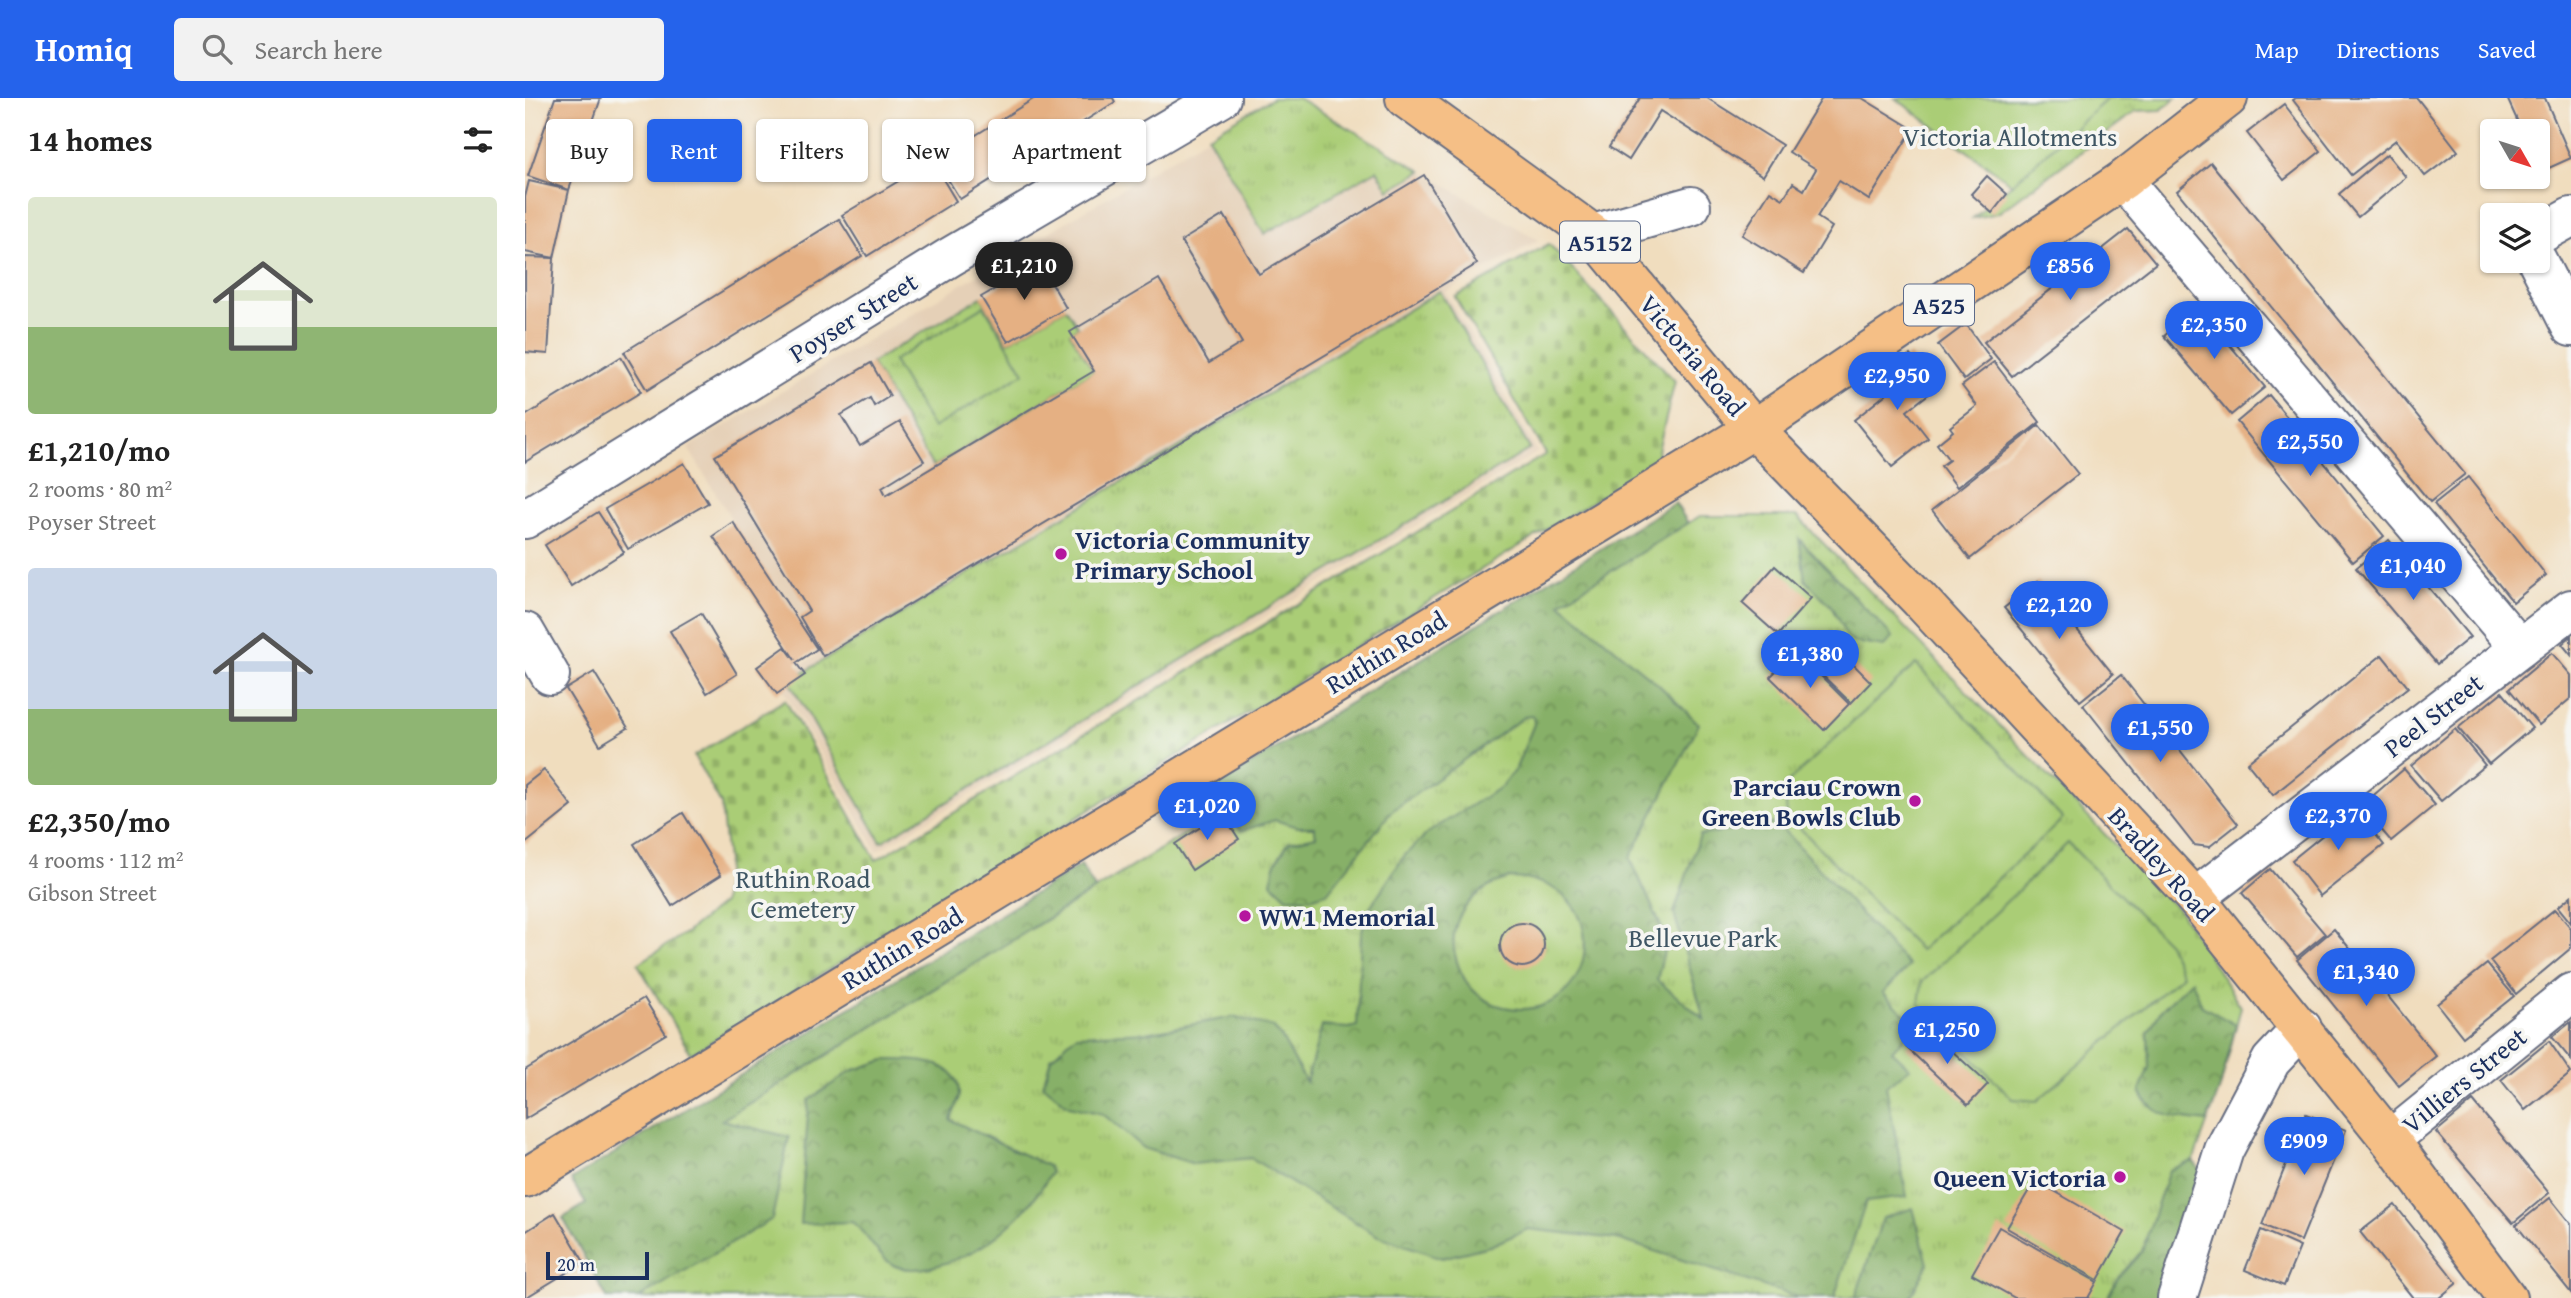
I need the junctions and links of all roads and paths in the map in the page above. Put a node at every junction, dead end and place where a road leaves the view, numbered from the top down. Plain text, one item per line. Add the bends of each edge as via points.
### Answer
1 (1221, 98) edge
2 (1405, 98) edge
3 (2228, 98) edge
4 (2123, 180) junction
5 (1691, 206) dead end
6 (2571, 217) edge
7 (2550, 229) edge
8 (1593, 234) junction
9 (2544, 273) edge
10 (2571, 327) edge
11 (1754, 429) junction
12 (525, 519) edge
13 (2571, 609) edge
14 (525, 632) edge
15 (2519, 648) junction
16 (549, 674) dead end
17 (2195, 898) junction
18 (2571, 993) edge
19 (2302, 1028) junction
20 (2390, 1140) junction
21 (525, 1178) edge
22 (2177, 1298) edge
23 (2507, 1298) edge

1 - 12 street, Poyser Street via 950,257
2 - 8 main road, Victoria Road / A5152
3 - 4 main road, Ruthin Road / A525
4 - 11 main road, Ruthin Road / A525
4 - 15 street
5 - 8 street
6 - 7 street
8 - 11 main road, Victoria Road / A5152
9 - 10 street
11 - 17 main road, Bradley Road / A5152 via 1920,600
11 - 21 main road, Ruthin Road / A525
13 - 15 street, Peel Street
14 - 16 street
15 - 17 street, Peel Street
17 - 19 main road, Bradley Road / A5152
18 - 20 street, Villiers Street
19 - 20 main road, Bradley Road / A5152
19 - 22 street via 2271,1061 2224,1150
20 - 23 main road, Bradley Road / A5152

